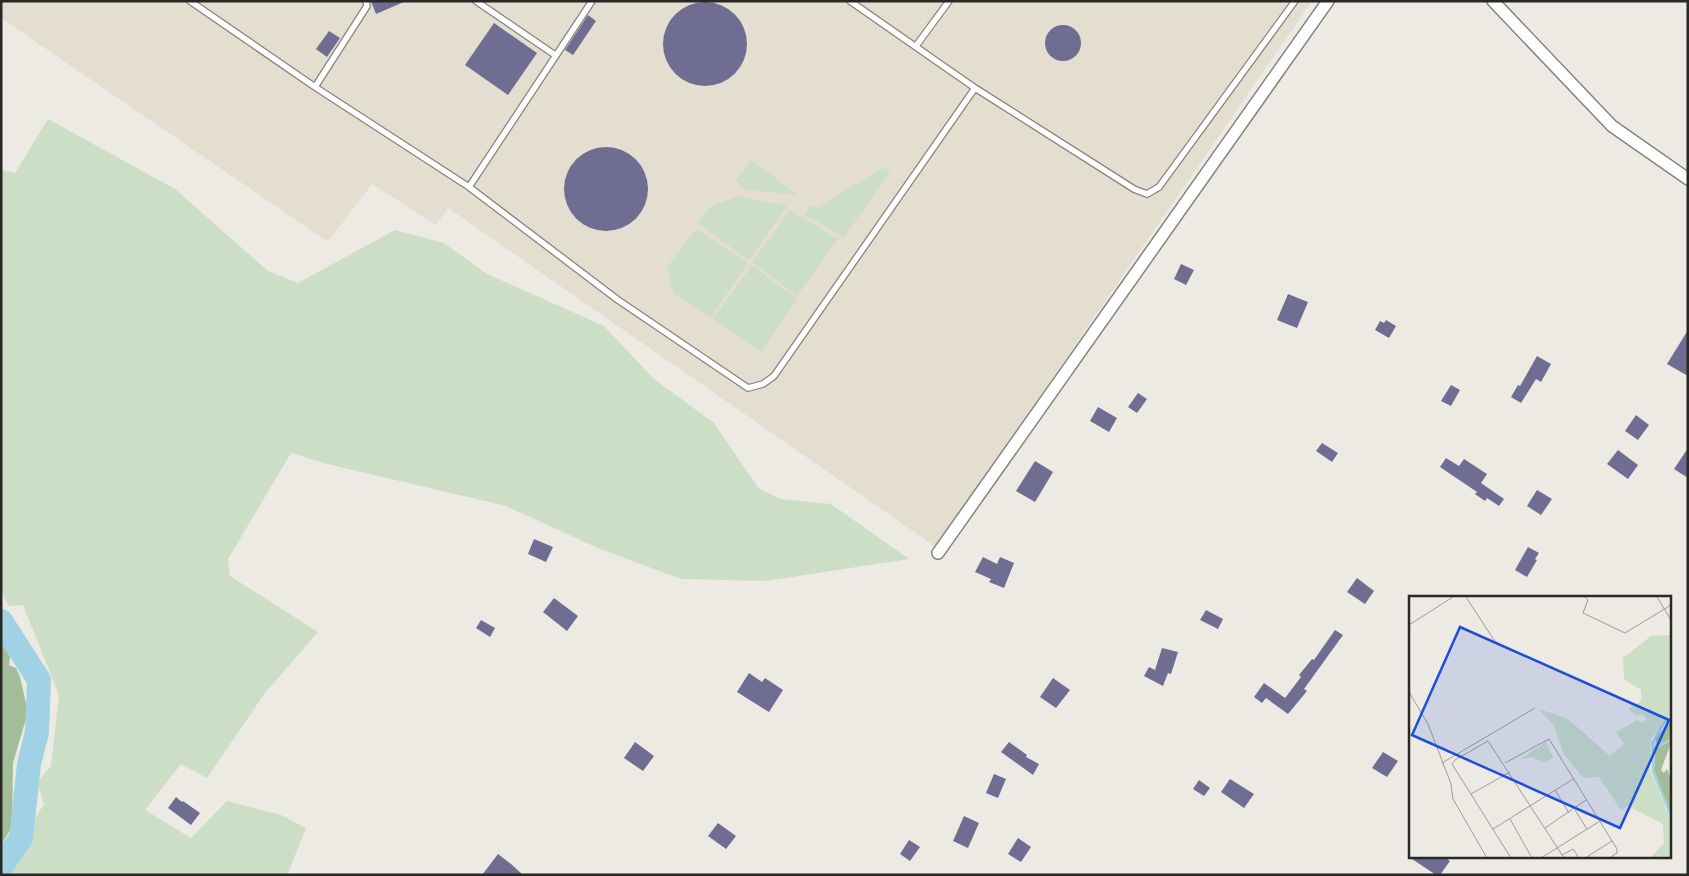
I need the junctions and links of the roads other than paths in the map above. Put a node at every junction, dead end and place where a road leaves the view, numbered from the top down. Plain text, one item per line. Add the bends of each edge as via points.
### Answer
1 (190, 1) edge
2 (366, 1) edge
3 (476, 1) edge
4 (592, 1) edge
5 (850, 1) edge
6 (949, 1) edge
7 (1295, 1) edge
8 (1328, 1) edge
9 (1493, 1) edge
10 (916, 46) junction
11 (555, 55) junction
12 (315, 87) junction
13 (975, 88) junction
14 (1688, 179) edge
15 (469, 187) junction
16 (938, 553) dead end

1 - 12 lane
2 - 12 lane via 367,6
3 - 11 lane
4 - 11 lane
5 - 10 lane
6 - 10 lane
7 - 13 lane via 1159,187 1147,194 1134,189
8 - 16 street
9 - 14 street via 1612,126
10 - 13 lane
11 - 15 lane
12 - 15 lane
13 - 15 lane via 774,376 763,384 748,388 618,300

